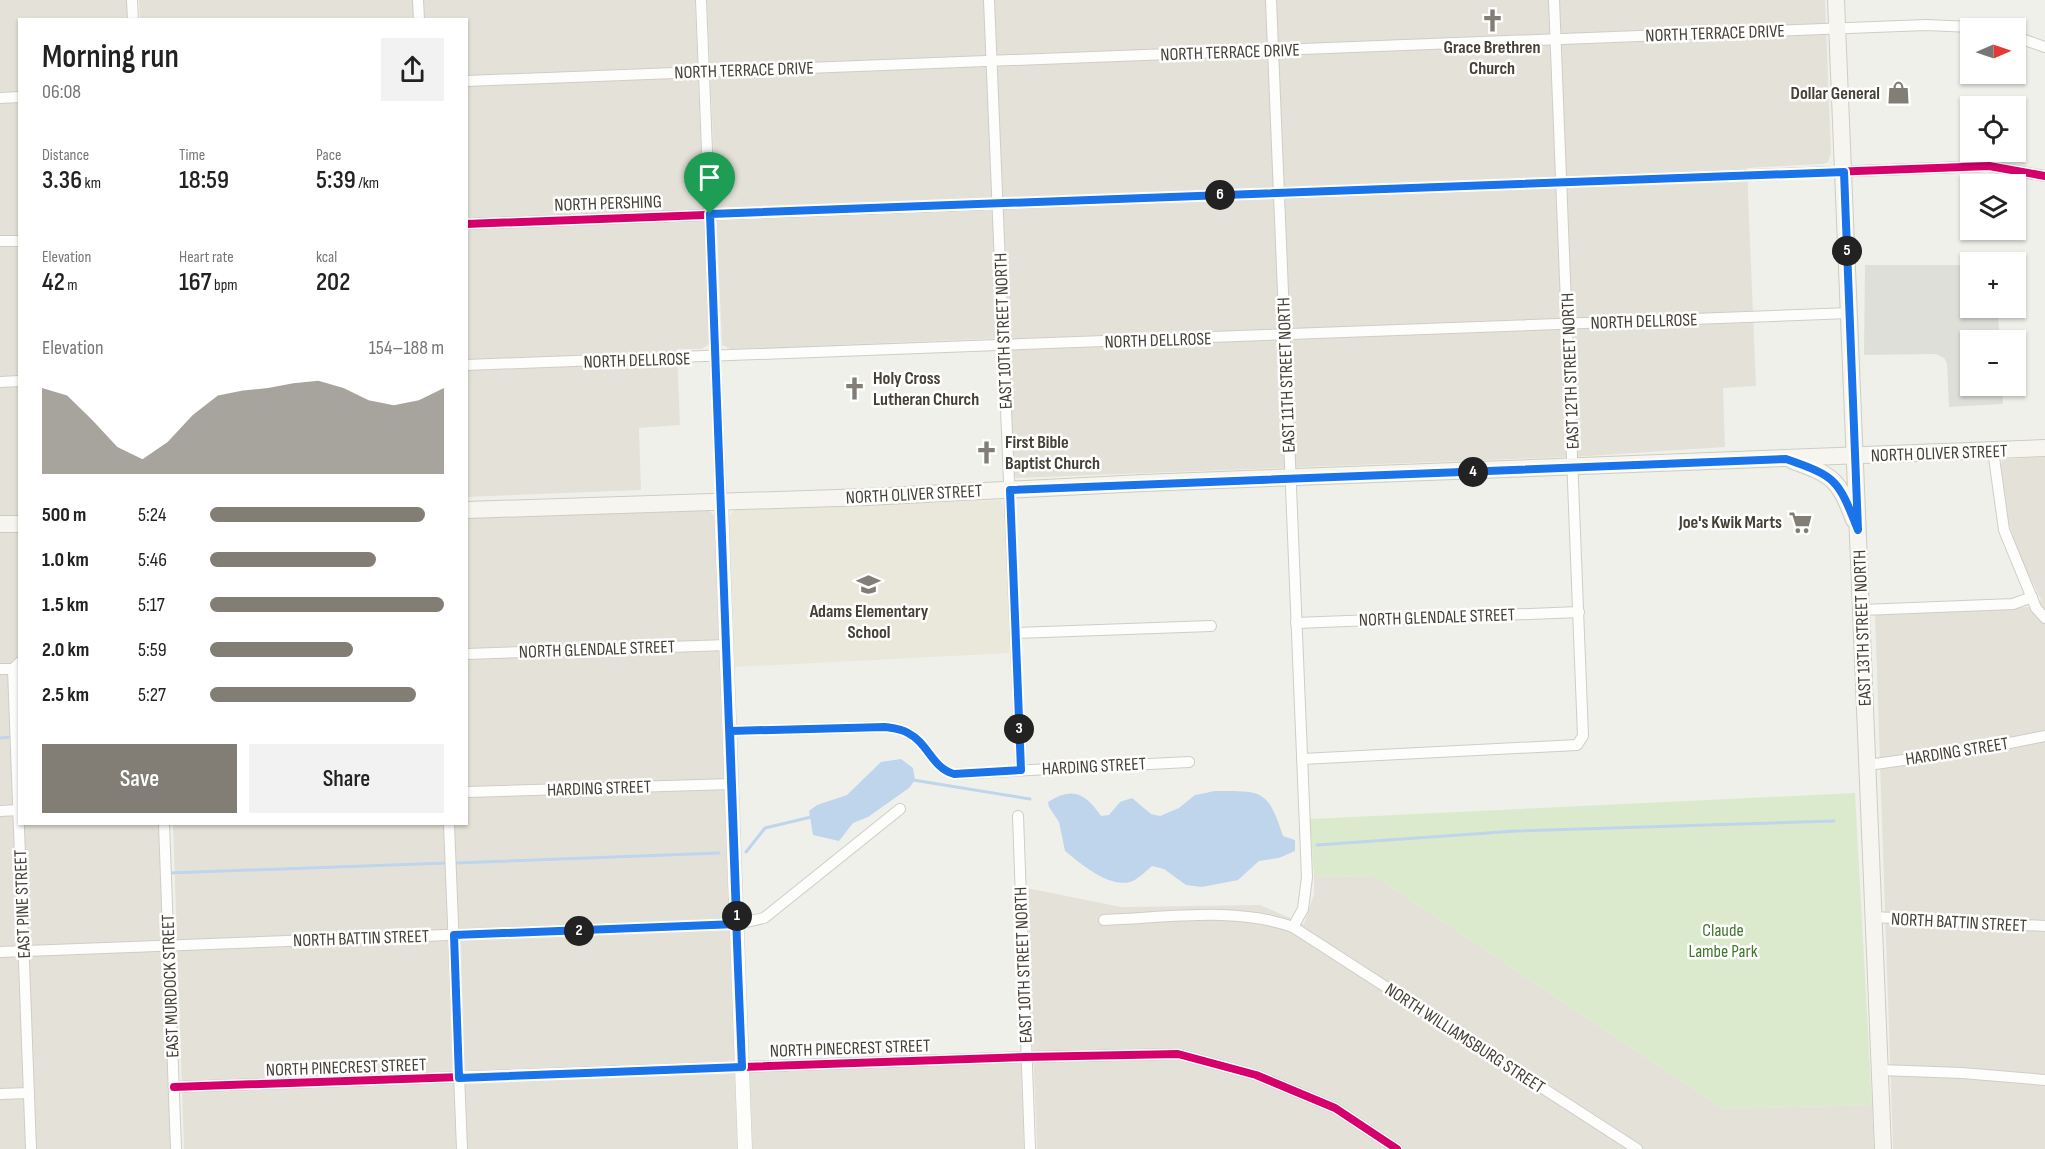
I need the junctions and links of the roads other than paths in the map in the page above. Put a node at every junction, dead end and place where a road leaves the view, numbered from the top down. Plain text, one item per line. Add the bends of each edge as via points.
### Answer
1 (132, 0) edge
2 (418, 0) edge
3 (701, 0) edge
4 (989, 0) edge
5 (1271, 0) edge
6 (1554, 0) edge
7 (1836, 0) edge
8 (133, 18) edge
9 (419, 18) edge
10 (1960, 26) edge
11 (1837, 29) junction
12 (1556, 39) junction
13 (2026, 40) edge
14 (2045, 46) edge
15 (1273, 51) junction
16 (992, 61) junction
17 (704, 72) junction
18 (468, 81) edge
19 (18, 97) edge
20 (0, 98) edge
21 (1844, 172) junction
22 (2045, 176) edge
23 (1562, 182) junction
24 (1279, 193) junction
25 (997, 204) junction
26 (710, 214) junction
27 (468, 224) edge
28 (0, 241) edge
29 (18, 241) edge
30 (1850, 313) junction
31 (1568, 324) junction
32 (1284, 336) junction
33 (1003, 345) junction
34 (716, 357) junction
35 (468, 365) edge
36 (18, 381) edge
37 (0, 382) edge
38 (2045, 448) edge
39 (1993, 450) junction
40 (1856, 456) junction
41 (1786, 459) junction
42 (1573, 468) junction
43 (1290, 478) junction
44 (1010, 490) junction
45 (722, 502) junction
46 (468, 510) edge
47 (0, 524) edge
48 (18, 524) edge
49 (1858, 530) junction
50 (2032, 597) junction
51 (1862, 610) junction
52 (1579, 612) junction
53 (2045, 618) edge
54 (1296, 623) junction
55 (1211, 626) dead end
56 (1016, 633) junction
57 (727, 645) junction
58 (468, 654) edge
59 (16, 665) edge
60 (0, 669) edge
61 (730, 731) junction
62 (2045, 736) edge
63 (1302, 759) junction
64 (18, 762) edge
65 (1189, 762) dead end
66 (1868, 765) junction
67 (1021, 770) junction
68 (732, 784) junction
69 (468, 792) edge
70 (900, 809) dead end
71 (18, 810) edge
72 (0, 811) edge
73 (1018, 816) dead end
74 (19, 825) edge
75 (164, 825) edge
76 (449, 825) edge
77 (1874, 917) junction
78 (1104, 921) dead end
79 (737, 924) junction
80 (2045, 926) edge
81 (1293, 927) junction
82 (454, 935) junction
83 (168, 945) junction
84 (24, 951) junction
85 (0, 952) edge
86 (1026, 1057) junction
87 (742, 1067) junction
88 (1880, 1070) junction
89 (459, 1078) junction
90 (2045, 1080) edge
91 (174, 1087) junction
92 (29, 1093) junction
93 (0, 1094) edge
94 (31, 1149) edge
95 (176, 1149) edge
96 (462, 1149) edge
97 (745, 1149) edge
98 (1030, 1149) edge
99 (1397, 1149) edge
100 (1637, 1149) edge
101 (1883, 1149) edge

1 - 8 street
2 - 9 street
3 - 17 street
4 - 16 street, EAST 10TH STREET NORTH
5 - 15 street, EAST 11TH STREET NORTH
6 - 12 street, EAST 12TH STREET NORTH
7 - 11 main road, EAST 13TH STREET NORTH
10 - 11 street, NORTH TERRACE DRIVE
11 - 12 street, NORTH TERRACE DRIVE
11 - 21 main road, EAST 13TH STREET NORTH
12 - 15 street, NORTH TERRACE DRIVE
12 - 23 street, EAST 12TH STREET NORTH
13 - 14 street
15 - 16 street, NORTH TERRACE DRIVE
15 - 24 street, EAST 11TH STREET NORTH
16 - 17 street, NORTH TERRACE DRIVE
16 - 25 street, EAST 10TH STREET NORTH
17 - 18 street, NORTH TERRACE DRIVE
17 - 26 street
19 - 20 street
21 - 22 street, NORTH PERSHING via 1989,166
21 - 23 street, NORTH PERSHING
21 - 30 main road, EAST 13TH STREET NORTH
23 - 24 street, NORTH PERSHING
23 - 31 street, EAST 12TH STREET NORTH
24 - 25 street, NORTH PERSHING
24 - 32 street, EAST 11TH STREET NORTH
25 - 26 street, NORTH PERSHING
25 - 33 street, EAST 10TH STREET NORTH
26 - 27 street, NORTH PERSHING
26 - 34 street
28 - 29 street
30 - 31 street, NORTH DELLROSE
30 - 40 main road, EAST 13TH STREET NORTH
31 - 32 street, NORTH DELLROSE
31 - 42 street, EAST 12TH STREET NORTH
32 - 33 street, NORTH DELLROSE
32 - 43 street, EAST 11TH STREET NORTH
33 - 34 street, NORTH DELLROSE
33 - 44 street, EAST 10TH STREET NORTH
34 - 35 street, NORTH DELLROSE
34 - 45 street
36 - 37 street
38 - 39 main road, NORTH OLIVER STREET
39 - 40 main road, NORTH OLIVER STREET
39 - 50 street via 2004,530
40 - 41 main road, NORTH OLIVER STREET
40 - 49 main road, EAST 13TH STREET NORTH
41 - 42 main road, NORTH OLIVER STREET
41 - 49 main road via 1837,483
42 - 43 main road, NORTH OLIVER STREET
42 - 52 street, EAST 12TH STREET NORTH
43 - 44 main road, NORTH OLIVER STREET
43 - 54 street, EAST 11TH STREET NORTH
44 - 45 main road, NORTH OLIVER STREET
44 - 56 street, EAST 10TH STREET NORTH
45 - 46 main road, NORTH OLIVER STREET
45 - 57 street
47 - 48 main road
49 - 51 main road, EAST 13TH STREET NORTH
50 - 51 street via 2013,604
50 - 53 street
51 - 66 main road, EAST 13TH STREET NORTH
52 - 54 street, NORTH GLENDALE STREET
52 - 63 street, EAST 12TH STREET NORTH via 1583,736 1576,745
54 - 63 street, EAST 11TH STREET NORTH
55 - 56 street
56 - 67 street, EAST 10TH STREET NORTH
57 - 58 street, NORTH GLENDALE STREET
57 - 61 street
59 - 60 street
59 - 64 street, EAST PINE STREET
61 - 67 street, HARDING STREET via 885,727 908,732 945,772
61 - 68 street
62 - 66 street, HARDING STREET
63 - 81 street, EAST 11TH STREET NORTH via 1307,895
65 - 67 street, HARDING STREET
66 - 77 main road, EAST 13TH STREET NORTH
68 - 69 street, HARDING STREET
68 - 79 street
70 - 79 street, NORTH BATTIN STREET via 764,918
71 - 72 street
73 - 86 street, EAST 10TH STREET NORTH
74 - 84 street, EAST PINE STREET
75 - 83 street, EAST MURDOCK STREET
76 - 82 street
77 - 80 street, NORTH BATTIN STREET
77 - 88 main road, EAST 13TH STREET NORTH
78 - 81 street, NORTH WILLIAMSBURG STREET via 1246,915
79 - 82 street, NORTH BATTIN STREET
79 - 87 street
81 - 100 street, NORTH WILLIAMSBURG STREET
82 - 83 street, NORTH BATTIN STREET
82 - 89 street
83 - 84 street, NORTH BATTIN STREET
83 - 91 street, EAST MURDOCK STREET
84 - 85 street, NORTH BATTIN STREET
84 - 92 street, EAST PINE STREET
86 - 87 street, NORTH PINECREST STREET
86 - 98 street, EAST 10TH STREET NORTH
86 - 99 street, NORTH PINECREST STREET via 1178,1054 1256,1075 1335,1108
87 - 89 street, NORTH PINECREST STREET
87 - 97 street
88 - 90 street
88 - 101 main road, EAST 13TH STREET NORTH
89 - 91 street, NORTH PINECREST STREET
89 - 96 street
91 - 95 street, EAST MURDOCK STREET
92 - 93 street
92 - 94 street, EAST PINE STREET

